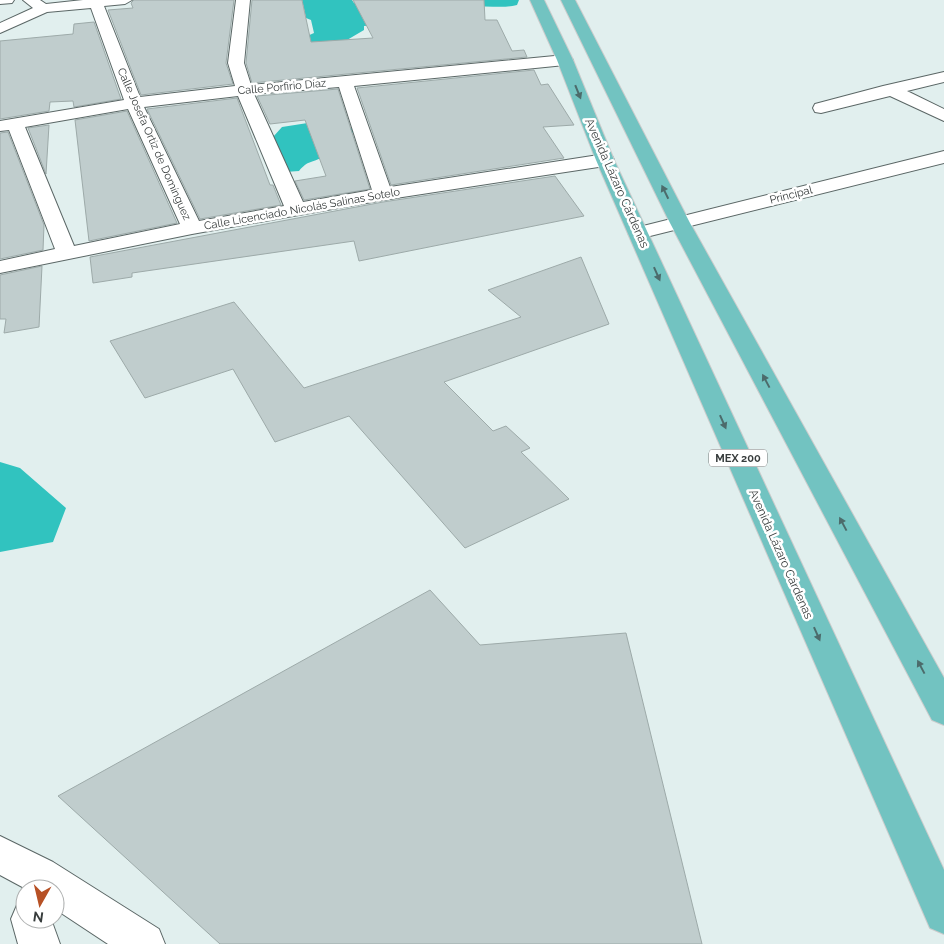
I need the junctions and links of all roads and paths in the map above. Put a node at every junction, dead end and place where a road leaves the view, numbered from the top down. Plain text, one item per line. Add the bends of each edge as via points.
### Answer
1 (0, 0) edge
2 (7, 0) edge
3 (30, 0) edge
4 (125, 0) edge
5 (243, 0) edge
6 (537, 0) edge
7 (568, 0) edge
8 (96, 3) junction
9 (44, 8) junction
10 (0, 29) edge
11 (564, 60) junction
12 (944, 77) edge
13 (346, 82) junction
14 (889, 89) junction
15 (244, 90) junction
16 (134, 104) junction
17 (821, 108) dead end
18 (944, 116) edge
19 (7, 124) edge
20 (944, 157) edge
21 (606, 160) junction
22 (383, 194) junction
23 (296, 210) junction
24 (680, 223) junction
25 (192, 228) junction
26 (638, 233) junction
27 (67, 253) junction
28 (0, 267) edge
29 (944, 710) edge
30 (0, 854) edge
31 (33, 879) edge
32 (65, 898) edge
33 (944, 914) edge
34 (34, 929) edge
35 (39, 944) edge
36 (144, 944) edge

1 - 2 street
3 - 9 street
4 - 8 street
5 - 15 street via 236,63
6 - 11 main road, Avenida Lázaro Cárdenas / MEX 200
24 -> 7 main road
8 - 9 street
8 - 16 street, Calle Josefa Ortiz de Domínguez
9 - 10 street
11 - 13 street, Calle Porfirio Díaz
11 -> 21 main road, Avenida Lázaro Cárdenas / MEX 200
12 - 14 street
13 - 15 street, Calle Porfirio Díaz
13 - 22 street
14 - 17 street
14 - 18 street
15 - 16 street, Calle Porfirio Díaz
15 - 23 street
16 - 19 street, Calle Porfirio Díaz
16 - 25 street, Calle Josefa Ortiz de Domínguez
19 - 27 street
20 - 24 street, Principal
21 - 22 street, Calle Licenciado Nicolás Salinas Sotelo
21 - 26 main road, Avenida Lázaro Cárdenas / MEX 200
22 - 23 street, Calle Licenciado Nicolás Salinas Sotelo
23 - 25 street, Calle Licenciado Nicolás Salinas Sotelo
24 - 26 street, Principal
29 -> 24 main road
25 - 27 street, Calle Licenciado Nicolás Salinas Sotelo
26 -> 33 main road, Avenida Lázaro Cárdenas / MEX 200
27 - 28 street, Calle Licenciado Nicolás Salinas Sotelo
30 - 31 street
32 - 36 street
34 - 35 street

